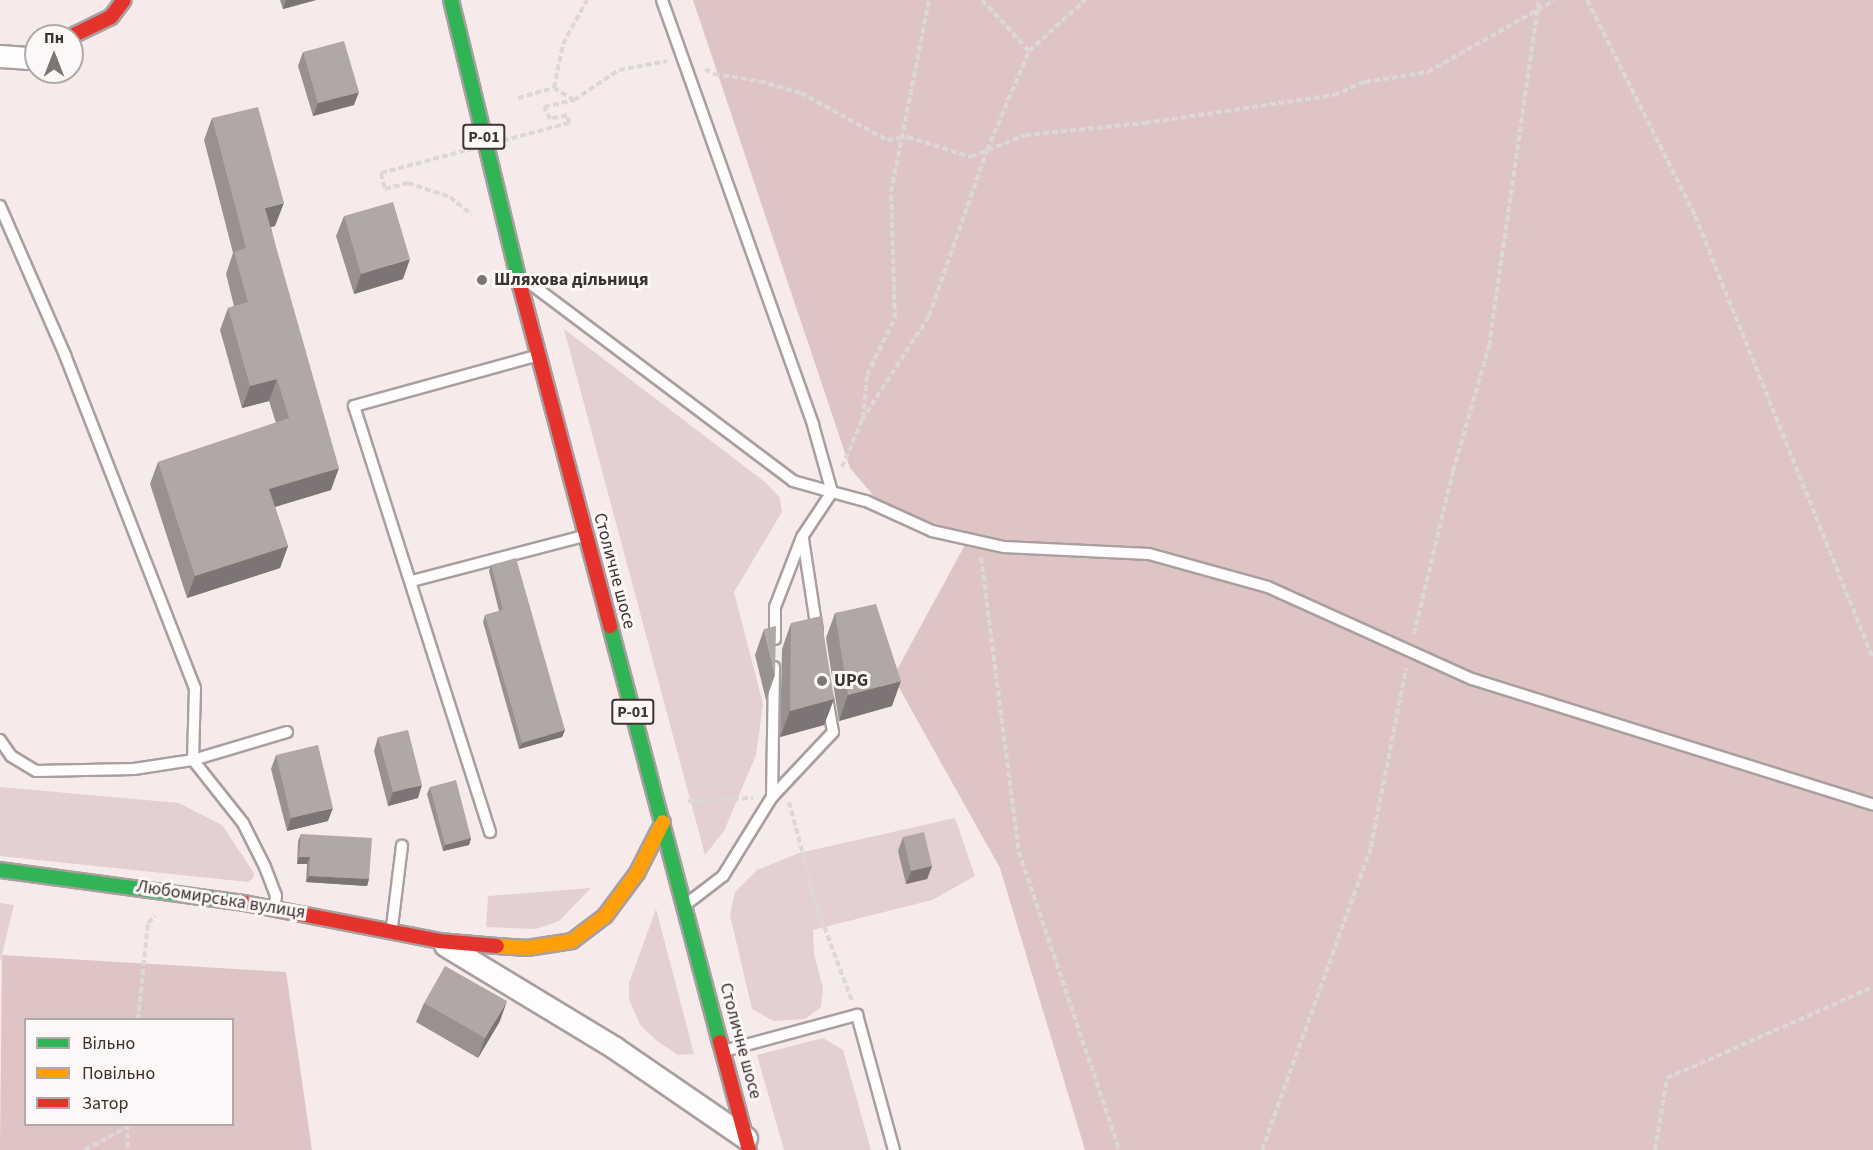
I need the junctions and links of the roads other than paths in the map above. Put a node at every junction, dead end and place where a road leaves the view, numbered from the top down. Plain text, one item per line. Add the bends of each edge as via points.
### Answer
1 (124, 0) edge
2 (451, 0) edge
3 (662, 0) edge
4 (84, 30) edge
5 (0, 56) edge
6 (24, 58) edge
7 (0, 206) edge
8 (517, 274) junction
9 (538, 355) junction
10 (832, 492) junction
11 (586, 535) junction
12 (802, 537) junction
13 (412, 581) junction
14 (818, 640) edge
15 (825, 686) edge
16 (286, 732) dead end
17 (0, 740) edge
18 (193, 760) junction
19 (772, 797) junction
20 (1873, 805) edge
21 (663, 822) junction
22 (490, 832) dead end
23 (402, 846) dead end
24 (0, 870) edge
25 (685, 905) junction
26 (275, 908) junction
27 (392, 930) junction
28 (439, 942) junction
29 (724, 1051) junction
30 (748, 1144) edge
31 (894, 1150) edge

1 - 4 main road via 111,16
2 - 8 main road, Столичне шосе / Р-01
3 - 10 lane via 813,425
5 - 6 street
7 - 18 lane via 65,355 195,688
8 - 9 main road, Столичне шосе / Р-01
8 - 10 lane via 793,481
9 - 11 main road, Столичне шосе / Р-01
9 - 13 lane via 354,406
10 - 12 lane
10 - 20 lane via 866,501 932,531 979,542 1004,547 1149,554 1268,587 1472,679
11 - 13 lane
11 - 21 main road, Столичне шосе / Р-01
12 - 14 lane
12 - 19 lane via 775,607
13 - 22 lane
15 - 19 lane via 833,732
16 - 18 lane
17 - 18 lane via 11,756 36,771 134,770
18 - 26 lane via 243,823 273,886
19 - 25 lane via 723,876
21 - 25 main road, Столичне шосе / Р-01
21 - 28 main road, Любомирська вулиця via 637,873 605,916 572,941 527,948
23 - 27 lane
24 - 26 main road, Любомирська вулиця
25 - 29 main road, Столичне шосе / Р-01
26 - 27 main road, Любомирська вулиця
27 - 28 main road, Любомирська вулиця
28 - 30 street, Любомирська вулиця via 615,1048
29 - 30 main road, Столичне шосе / Р-01
29 - 31 lane via 857,1016

